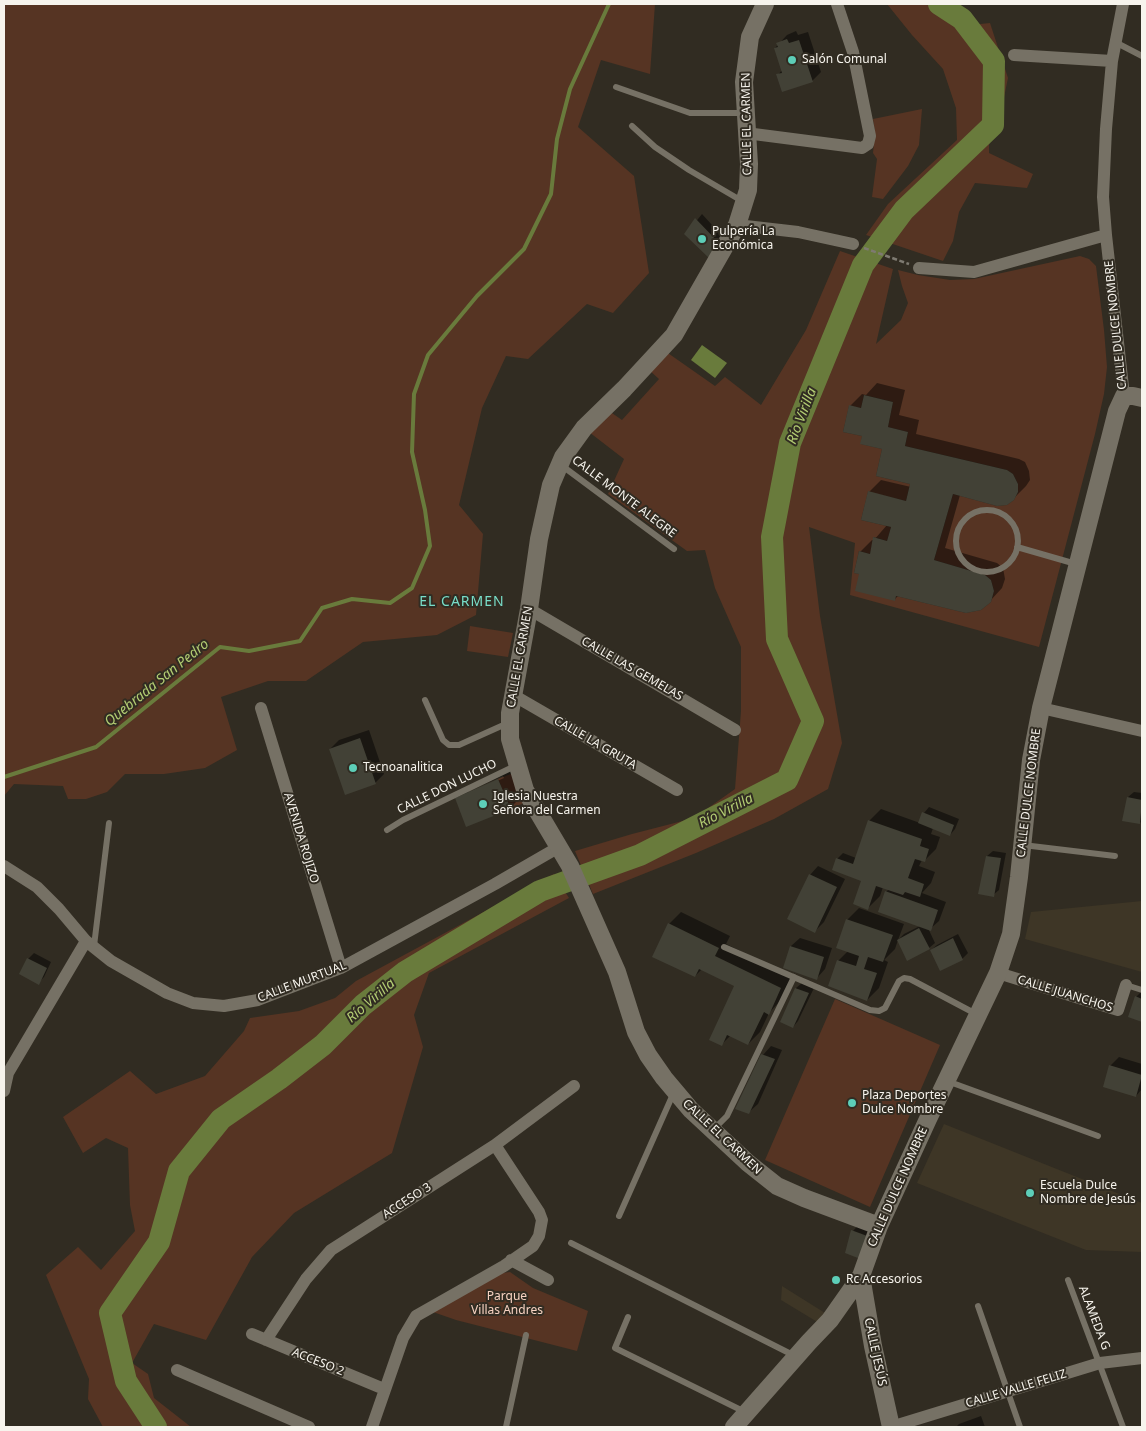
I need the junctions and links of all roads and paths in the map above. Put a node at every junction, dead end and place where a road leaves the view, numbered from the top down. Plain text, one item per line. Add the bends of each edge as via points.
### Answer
1 (765, 4) edge
2 (837, 4) edge
3 (1123, 4) edge
4 (1115, 42) junction
5 (1014, 56) dead end
6 (1142, 56) edge
7 (1112, 61) junction
8 (616, 87) dead end
9 (745, 113) junction
10 (632, 126) dead end
11 (746, 133) junction
12 (744, 203) junction
13 (737, 225) junction
14 (1106, 236) junction
15 (854, 244) joint
16 (919, 268) joint
17 (1124, 396) junction
18 (1142, 398) edge
19 (560, 464) junction
20 (1017, 547) junction
21 (674, 549) dead end
22 (1077, 564) junction
23 (529, 608) junction
24 (513, 695) junction
25 (425, 700) dead end
26 (261, 708) dead end
27 (1041, 708) junction
28 (510, 722) junction
29 (735, 730) dead end
30 (1142, 731) edge
31 (517, 765) junction
32 (677, 790) dead end
33 (109, 823) dead end
34 (387, 830) dead end
35 (1022, 845) junction
36 (559, 846) junction
37 (1115, 856) dead end
38 (4, 866) edge
39 (90, 944) junction
40 (724, 947) dead end
41 (341, 968) junction
42 (998, 973) junction
43 (794, 977) junction
44 (1126, 985) joint
45 (1142, 990) edge
46 (979, 1015) junction
47 (6, 1072) edge
48 (946, 1081) junction
49 (574, 1086) dead end
50 (4, 1091) edge
51 (675, 1091) junction
52 (713, 1131) junction
53 (1098, 1136) dead end
54 (495, 1145) junction
55 (619, 1216) dead end
56 (879, 1226) junction
57 (572, 1243) dead end
58 (512, 1260) junction
59 (861, 1276) junction
60 (548, 1280) dead end
61 (1068, 1280) dead end
62 (978, 1306) dead end
63 (628, 1317) dead end
64 (252, 1334) dead end
65 (526, 1335) dead end
66 (266, 1340) junction
67 (796, 1356) junction
68 (1142, 1358) edge
69 (1100, 1364) junction
70 (176, 1370) dead end
71 (384, 1389) junction
72 (1008, 1392) junction
73 (746, 1413) junction
74 (309, 1427) edge
75 (372, 1427) edge
76 (506, 1427) edge
77 (734, 1427) edge
78 (891, 1427) edge
79 (1020, 1427) edge
80 (1123, 1427) edge

1 - 9 street, CALLE EL CARMEN via 750,37 744,82
2 - 11 street via 867,119 868,144 862,148
3 - 4 street, CALLE DULCE NOMBRE
4 - 6 lane
4 - 7 street, CALLE DULCE NOMBRE
5 - 7 street
7 - 14 street, CALLE DULCE NOMBRE via 1103,197
8 - 9 lane via 690,113
9 - 11 street, CALLE EL CARMEN
10 - 12 lane via 655,147
11 - 12 street, CALLE EL CARMEN via 749,164
12 - 13 street, CALLE EL CARMEN
13 - 15 street via 798,232
13 - 19 street, CALLE EL CARMEN via 674,335 584,428
14 - 16 street via 974,272
14 - 17 street, CALLE DULCE NOMBRE
15 - 16 path
17 - 18 street
17 - 22 street, CALLE DULCE NOMBRE via 1117,410
19 - 21 lane, CALLE MONTE ALEGRE
19 - 23 street, CALLE EL CARMEN via 551,485 539,539
20 - 20 lane via 1016,530 1011,520 994,510 984,509 970,514 956,534 958,554 973,569 983,572 994,572 1003,567 1011,560
20 - 22 lane
22 - 27 street, CALLE DULCE NOMBRE
23 - 24 street, CALLE EL CARMEN
23 - 29 street, CALLE LAS GEMELAS
24 - 28 street, CALLE EL CARMEN
24 - 32 street, CALLE LA GRUTA
25 - 28 lane via 443,740 449,745 459,745
26 - 41 street, AVENIDA ROJIZO
27 - 30 street
27 - 35 street, CALLE DULCE NOMBRE via 1031,760
28 - 31 street, CALLE EL CARMEN via 510,739
31 - 34 lane, CALLE DON LUCHO
31 - 36 street, CALLE EL CARMEN via 525,790
33 - 39 lane
35 - 37 lane
35 - 42 street, CALLE DULCE NOMBRE via 1011,934
36 - 41 street, CALLE MURTUAL
36 - 51 street, CALLE EL CARMEN via 616,972 636,1032 648,1055
38 - 39 street, CALLE MURTUAL via 37,887
39 - 41 street, CALLE MURTUAL via 111,961 167,993 193,1003 224,1006 258,1000
39 - 47 street
40 - 43 lane
42 - 44 street, CALLE JUANCHOS via 1118,1010
42 - 46 street, CALLE DULCE NOMBRE
43 - 46 lane via 879,1011 885,1008 899,981 910,978
43 - 52 lane via 727,1116
44 - 45 lane, CALLE JUANCHOS
46 - 48 street, CALLE DULCE NOMBRE
47 - 50 street
48 - 53 lane
48 - 56 street, CALLE DULCE NOMBRE
49 - 54 street, ACCESO 3
51 - 52 street, CALLE EL CARMEN
51 - 55 lane
52 - 56 street, CALLE EL CARMEN via 777,1186
54 - 58 street via 542,1220 533,1246
54 - 66 street, ACCESO 3 via 331,1250 306,1279
56 - 59 street, CALLE DULCE NOMBRE
57 - 67 lane
58 - 60 street
58 - 71 street via 416,1316 403,1338
59 - 67 street, CALLE DULCE NOMBRE via 830,1320
59 - 78 street, CALLE JESÚS
61 - 69 lane, ALAMEDA G
62 - 72 lane
63 - 73 lane via 615,1348
64 - 66 street, ACCESO 2
65 - 76 lane
66 - 71 street, ACCESO 2
67 - 73 street, CALLE DULCE NOMBRE
68 - 69 street, CALLE VALLE FELIZ
69 - 72 street, CALLE VALLE FELIZ
69 - 80 lane, ALAMEDA G
70 - 74 street
71 - 75 street
72 - 78 street, CALLE VALLE FELIZ
72 - 79 lane
73 - 77 street, CALLE DULCE NOMBRE

